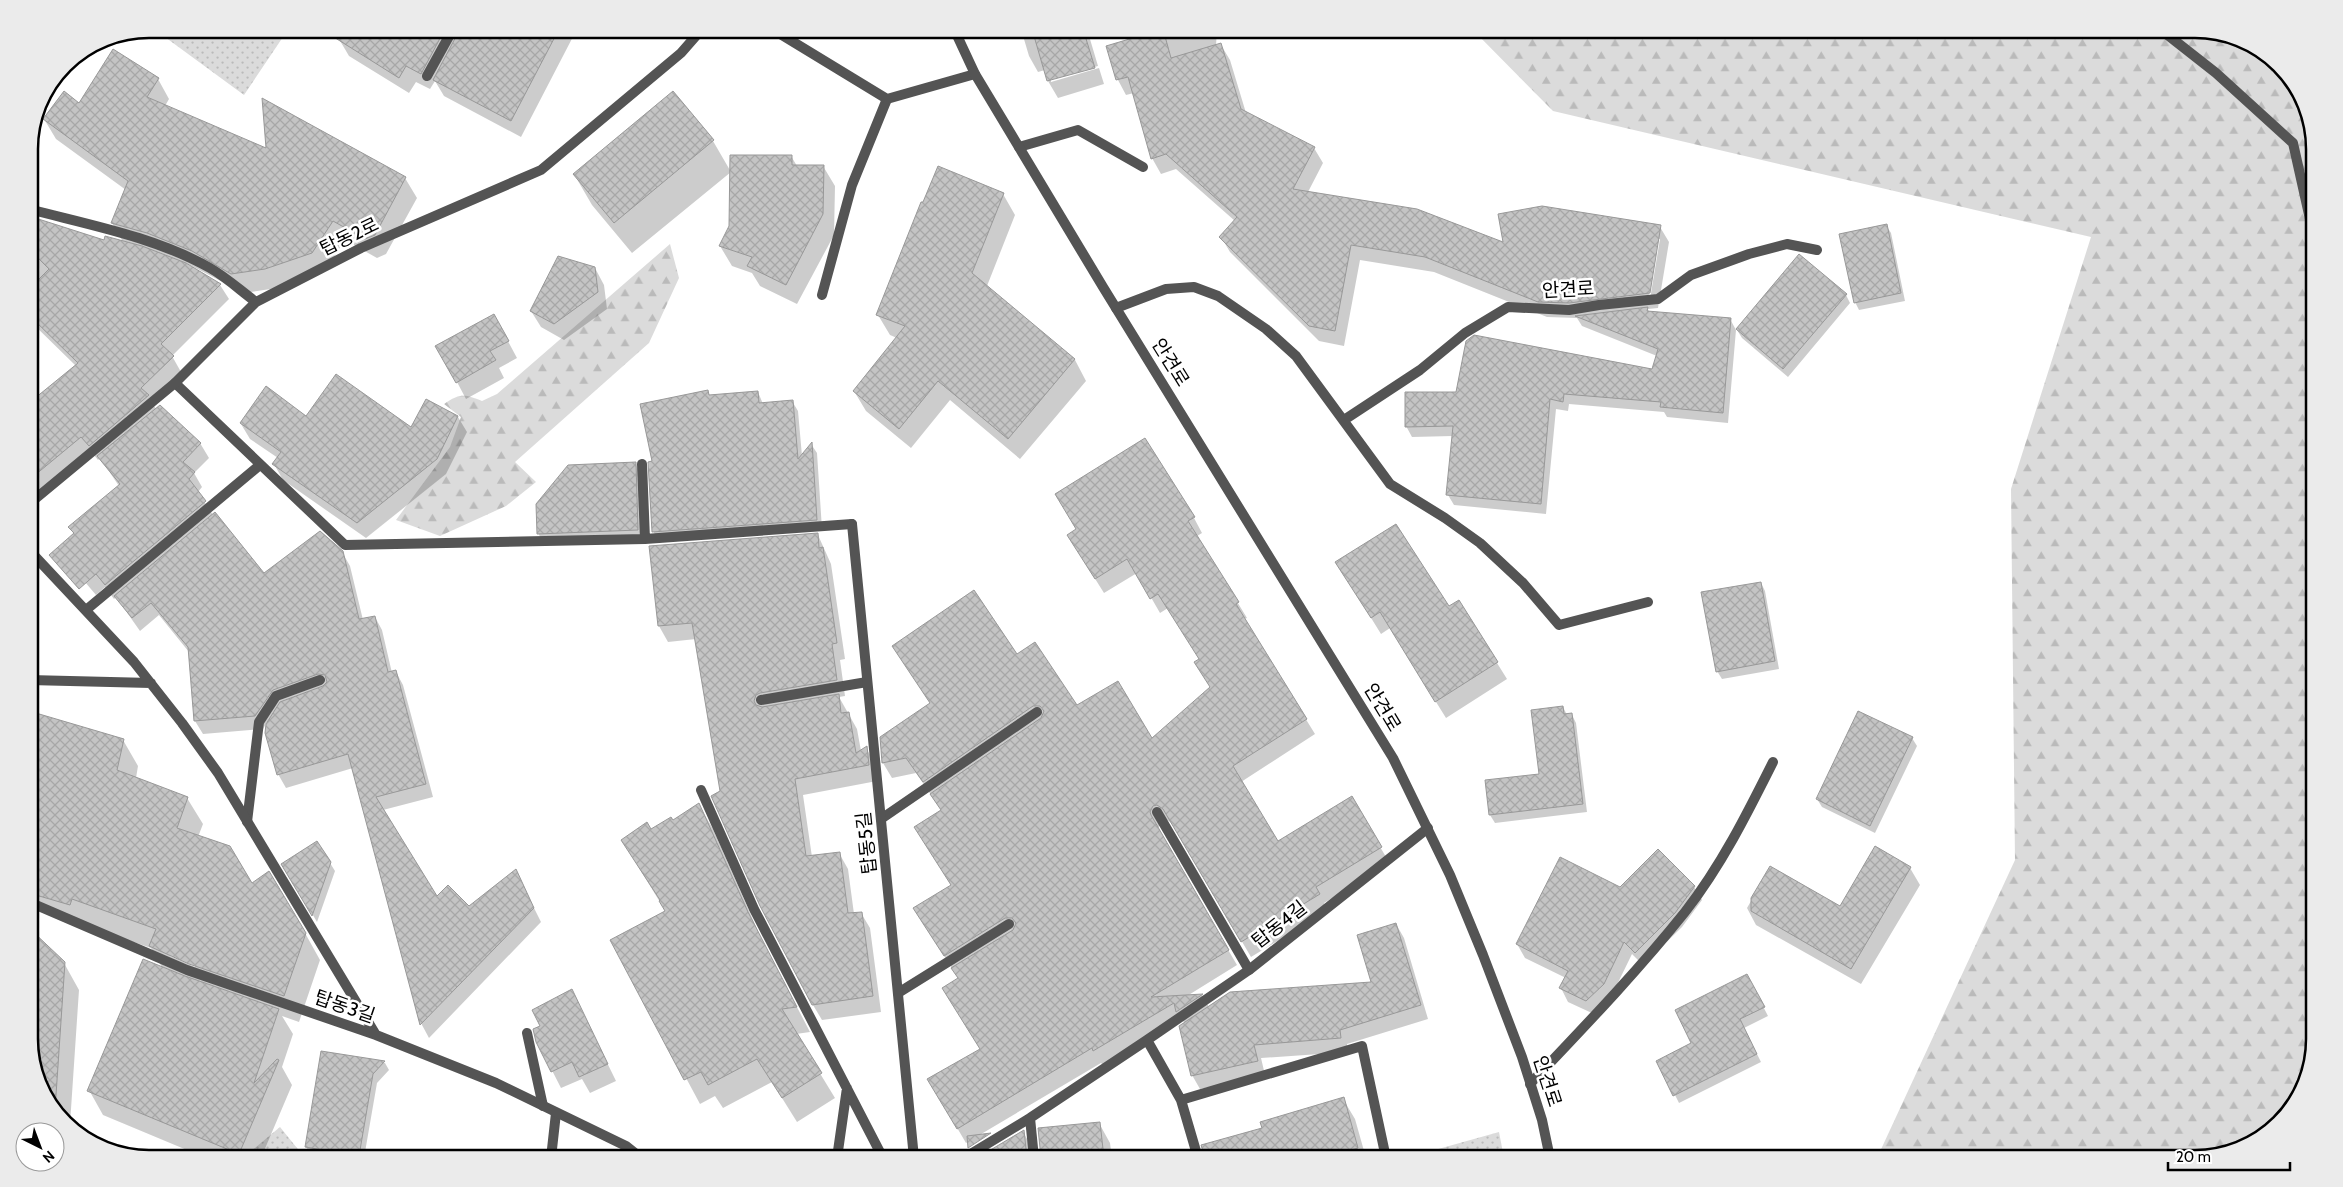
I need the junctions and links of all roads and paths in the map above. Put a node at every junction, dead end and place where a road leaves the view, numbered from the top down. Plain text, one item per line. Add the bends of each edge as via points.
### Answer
1 (448, 38) edge
2 (694, 38) edge
3 (787, 38) edge
4 (958, 38) edge
5 (2171, 38) edge
6 (976, 74) junction
7 (427, 76) dead end
8 (887, 99) junction
9 (1020, 147) junction
10 (1143, 167) dead end
11 (2305, 197) edge
12 (38, 211) edge
13 (1817, 250) dead end
14 (822, 295) dead end
15 (256, 302) junction
16 (1116, 308) junction
17 (175, 383) junction
18 (1344, 420) junction
19 (260, 464) junction
20 (642, 464) dead end
21 (38, 497) edge
22 (645, 539) junction
23 (38, 559) edge
24 (1648, 602) dead end
25 (86, 610) junction
26 (38, 680) edge
27 (320, 680) dead end
28 (868, 682) junction
29 (151, 683) junction
30 (762, 700) dead end
31 (1037, 712) dead end
32 (1773, 762) dead end
33 (701, 790) dead end
34 (1157, 812) dead end
35 (881, 819) junction
36 (247, 822) junction
37 (1428, 828) junction
38 (38, 906) edge
39 (1009, 924) dead end
40 (1249, 970) junction
41 (898, 993) junction
42 (527, 1033) dead end
43 (376, 1035) junction
44 (1147, 1040) junction
45 (1530, 1084) junction
46 (847, 1088) junction
47 (1181, 1100) junction
48 (543, 1106) junction
49 (556, 1113) junction
50 (1030, 1118) junction
51 (552, 1150) edge
52 (631, 1150) edge
53 (838, 1150) edge
54 (879, 1150) edge
55 (913, 1150) edge
56 (977, 1150) edge
57 (1033, 1150) edge
58 (1196, 1150) edge
59 (1384, 1150) edge
60 (1548, 1150) edge

1 - 7 street
2 - 15 street, 탑동2로 via 681,53 541,170 361,248
3 - 8 street
4 - 6 street, 안견로
5 - 11 street via 2293,142
6 - 8 street
6 - 9 street, 안견로
8 - 14 street via 852,185
9 - 10 street via 1078,130
9 - 16 street, 안견로
12 - 15 street via 111,230 186,255 212,269
13 - 18 street, 안견로 via 1787,244 1749,254 1691,275 1658,299 1569,310 1508,307 1465,333 1420,370
15 - 17 street, 탑동2로
16 - 18 street via 1181,286 1207,290 1286,345
16 - 37 street, 안견로 via 1365,710
17 - 19 street
17 - 21 street, 탑동2로
18 - 24 street via 1390,484 1480,543 1523,582 1559,625
19 - 22 street via 345,545
19 - 25 street
20 - 22 street
22 - 28 street, 탑동5길 via 852,524
23 - 25 street
25 - 29 street
26 - 29 street
27 - 36 street via 276,696 259,722
28 - 30 street
28 - 35 street, 탑동5길
29 - 36 street via 218,773
31 - 35 street
32 - 45 street via 1738,831 1685,911 1648,957
33 - 46 street via 754,909
34 - 40 street
35 - 41 street, 탑동5길
36 - 43 street
37 - 40 street, 탑동4길
37 - 45 street, 안견로 via 1483,956
38 - 43 street, 탑동3길 via 187,970
39 - 41 street
40 - 44 street, 탑동4길
41 - 55 street, 탑동5길
42 - 48 street
43 - 48 street, 탑동3길 via 496,1083
44 - 47 street
44 - 50 street, 탑동4길
45 - 60 street, 안견로
46 - 53 street
46 - 54 street
47 - 58 street
47 - 59 street via 1362,1046
48 - 49 street, 탑동3길
49 - 51 street
49 - 52 street, 탑동3길
50 - 56 street, 탑동4길
50 - 57 street

